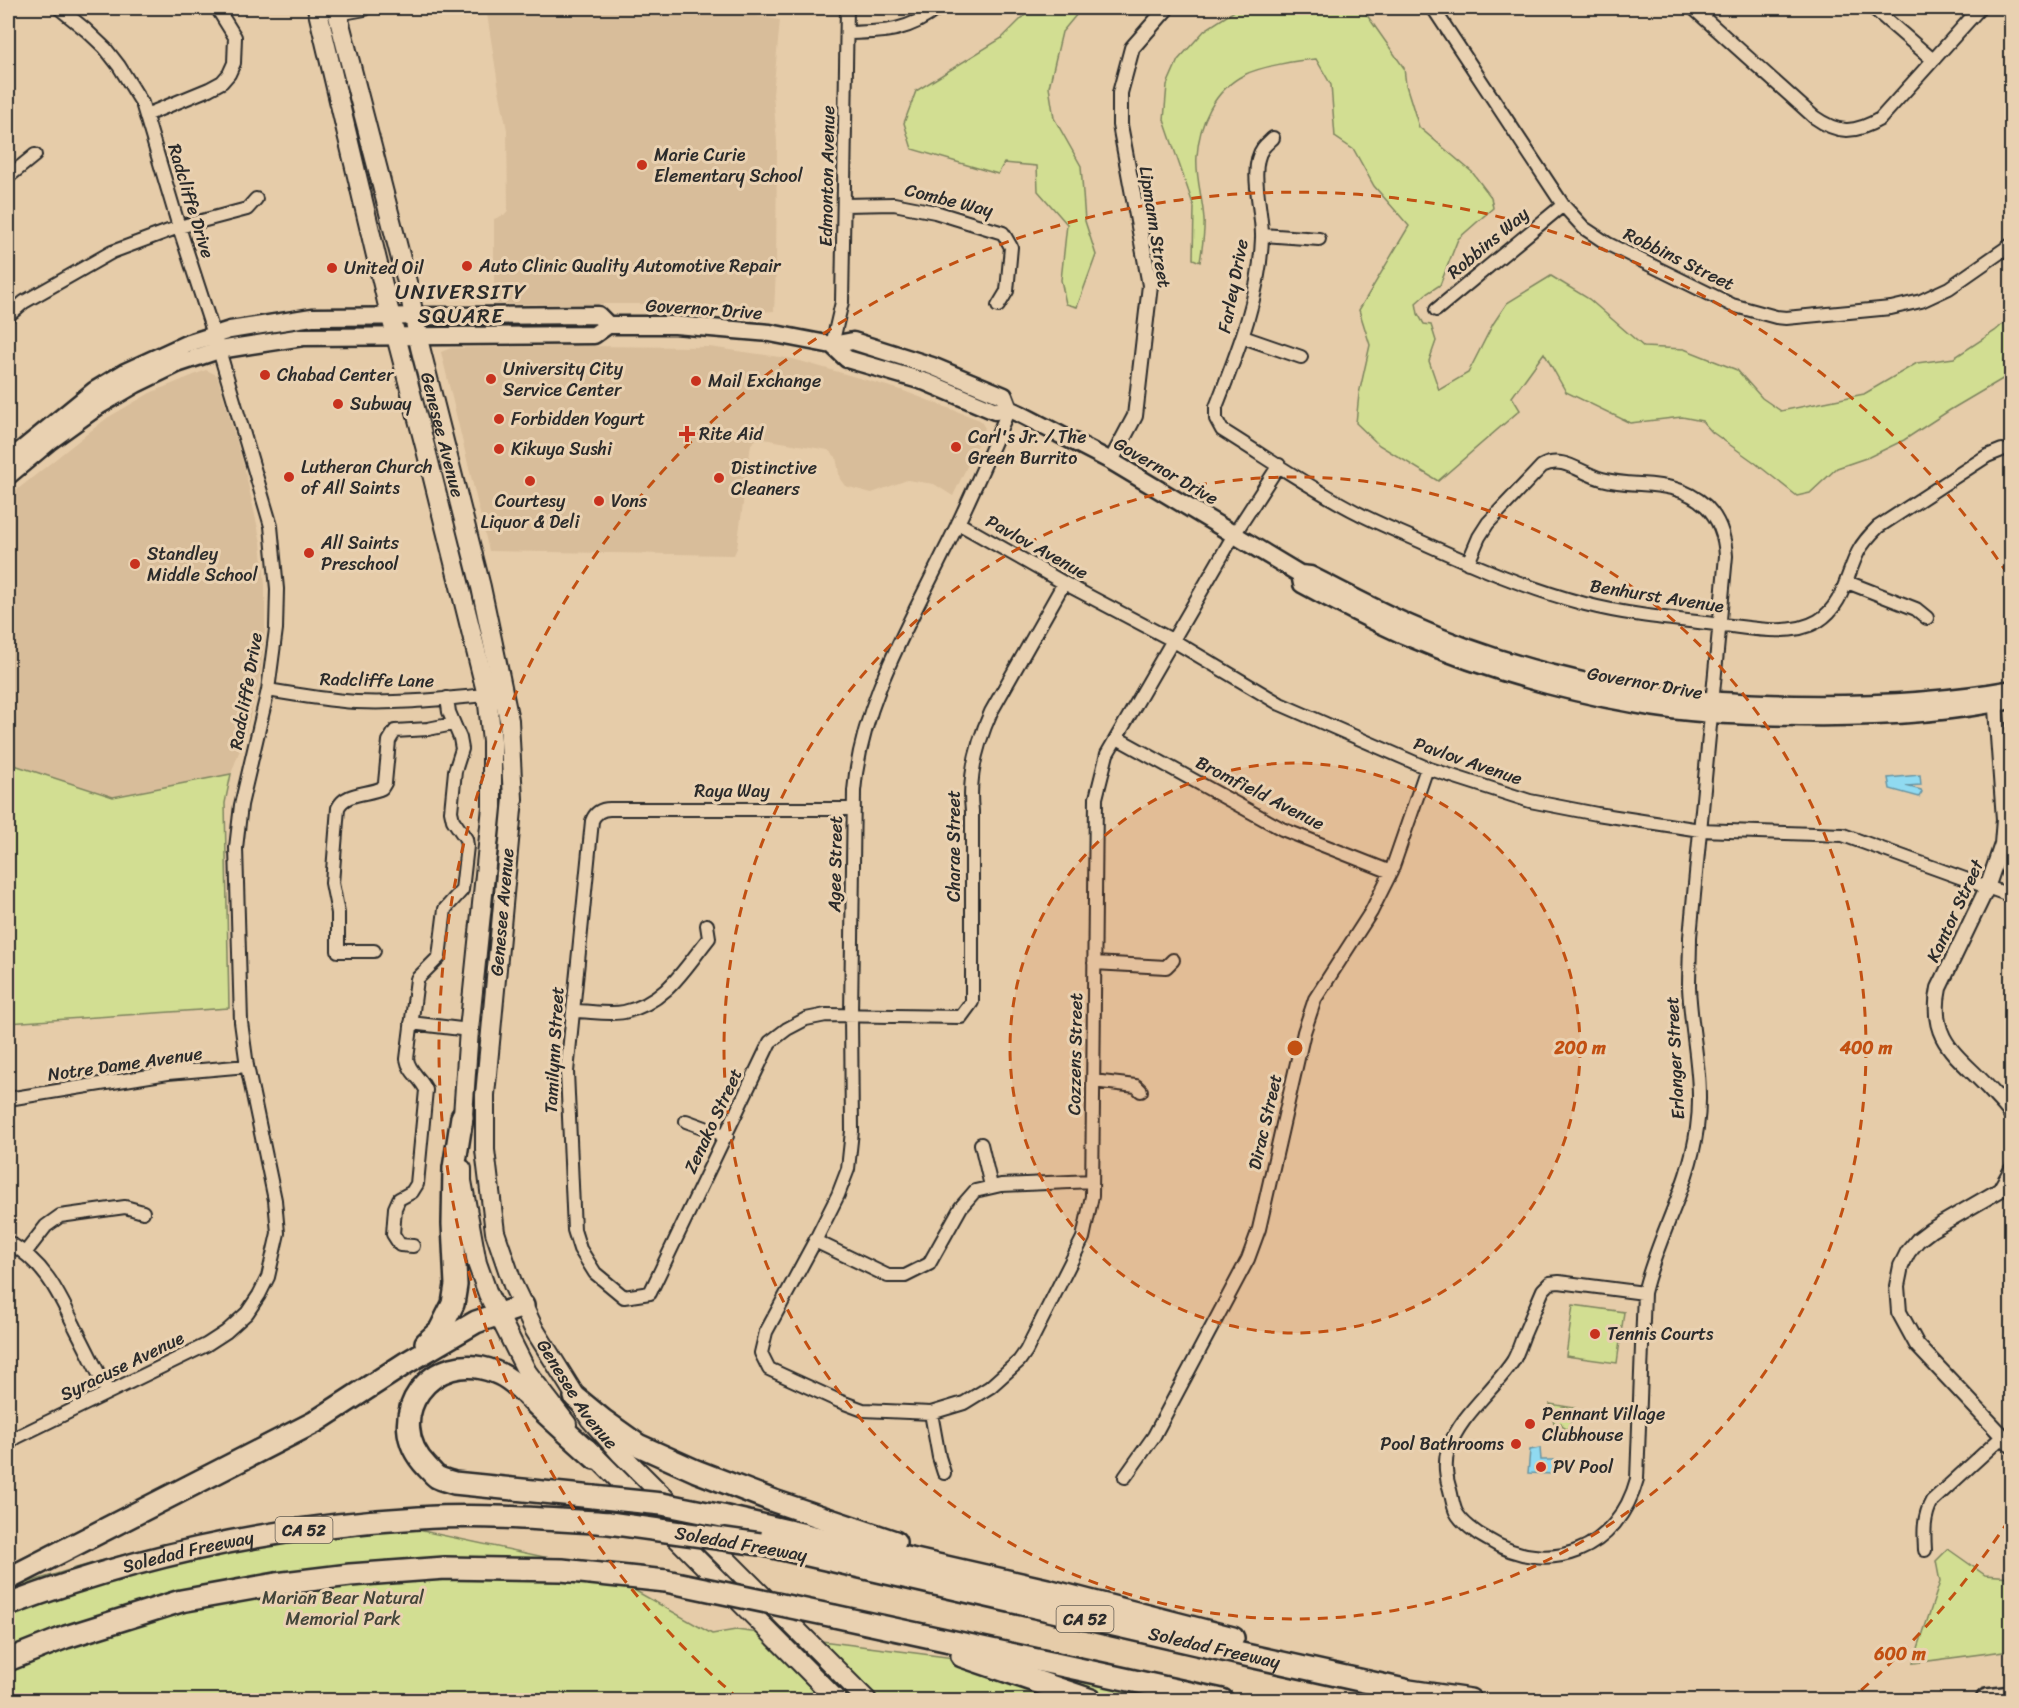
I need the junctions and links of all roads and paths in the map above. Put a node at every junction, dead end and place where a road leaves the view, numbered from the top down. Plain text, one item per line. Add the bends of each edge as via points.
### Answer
1 (59, 8) edge
2 (217, 8) edge
3 (317, 8) edge
4 (847, 8) edge
5 (938, 8) edge
6 (1167, 8) edge
7 (1433, 8) edge
8 (1693, 8) edge
9 (1873, 8) edge
10 (1980, 8) edge
11 (365, 9) edge
12 (337, 11) edge
13 (847, 33) junction
14 (1933, 60) junction
15 (146, 115) junction
16 (1273, 138) dead end
17 (35, 154) dead end
18 (8, 177) edge
19 (256, 199) dead end
20 (844, 205) junction
21 (1563, 205) junction
22 (179, 227) junction
23 (1262, 235) junction
24 (1319, 238) dead end
25 (2012, 244) edge
26 (998, 306) dead end
27 (1436, 310) dead end
28 (8, 316) edge
29 (391, 316) junction
30 (414, 316) junction
31 (608, 325) junction
32 (395, 336) junction
33 (418, 336) junction
34 (1243, 337) junction
35 (217, 342) junction
36 (832, 345) junction
37 (1301, 357) dead end
38 (1216, 407) joint
39 (1009, 409) junction
40 (2002, 450) dead end
41 (8, 461) edge
42 (1111, 461) junction
43 (1279, 465) junction
44 (8, 476) edge
45 (958, 523) junction
46 (1234, 533) junction
47 (1468, 563) junction
48 (1847, 582) junction
49 (1064, 584) junction
50 (1927, 618) dead end
51 (1720, 624) junction
52 (1173, 641) junction
53 (2012, 689) edge
54 (268, 690) junction
55 (487, 694) junction
56 (447, 699) junction
57 (2000, 699) edge
58 (1713, 708) junction
59 (453, 724) junction
60 (1117, 738) junction
61 (1427, 768) junction
62 (610, 809) joint
63 (854, 809) junction
64 (1700, 830) junction
65 (1390, 872) junction
66 (1987, 888) junction
67 (2012, 896) edge
68 (707, 925) dead end
69 (374, 951) dead end
70 (1173, 960) dead end
71 (1094, 963) junction
72 (573, 1011) junction
73 (851, 1014) junction
74 (411, 1023) junction
75 (469, 1030) junction
76 (491, 1035) junction
77 (247, 1066) junction
78 (1093, 1081) junction
79 (1141, 1091) dead end
80 (8, 1099) edge
81 (2012, 1116) edge
82 (462, 1117) junction
83 (686, 1121) dead end
84 (727, 1136) junction
85 (981, 1144) dead end
86 (2012, 1169) edge
87 (1092, 1181) junction
88 (991, 1186) junction
89 (143, 1212) dead end
90 (815, 1241) junction
91 (8, 1242) edge
92 (413, 1246) dead end
93 (25, 1253) junction
94 (650, 1293) joint
95 (1644, 1293) junction
96 (523, 1306) junction
97 (247, 1313) joint
98 (498, 1314) junction
99 (766, 1332) joint
100 (406, 1362) junction
101 (108, 1392) junction
102 (575, 1397) junction
103 (931, 1413) junction
104 (2007, 1441) edge
105 (8, 1443) edge
106 (595, 1458) junction
107 (945, 1473) dead end
108 (1125, 1477) dead end
109 (1925, 1550) dead end
110 (8, 1579) edge
111 (1047, 1590) junction
112 (8, 1605) edge
113 (874, 1625) junction
114 (8, 1660) edge
115 (1409, 1691) junction
116 (2012, 1697) edge
117 (837, 1701) edge
118 (867, 1701) edge
119 (1091, 1701) edge
120 (1222, 1701) edge
121 (1470, 1701) edge
122 (1987, 1701) edge

1 - 15 street, Radcliffe Drive via 105,48
2 - 15 street via 235,36 234,63 229,74 209,89
3 - 29 main road, Genesee Avenue
4 - 13 street, Edmonton Avenue
5 - 13 street via 906,28
6 - 42 street, Lipmann Street via 1132,48 1120,93 1120,125 1150,285 1139,326 1135,416
7 - 21 street, Robbins Street
8 - 14 street via 1814,117 1838,130 1865,128 1880,119
9 - 14 street
10 - 14 street
11 - 12 street
12 - 30 main road, Genesee Avenue
13 - 20 street, Edmonton Avenue
15 - 22 street, Radcliffe Drive
16 - 23 street, Farley Drive via 1262,149 1256,166
17 - 18 street
19 - 22 street via 247,209
20 - 26 street, Combe Way via 894,204 1003,232 1011,247 1007,291
20 - 36 street, Edmonton Avenue via 842,302
21 - 25 street, Robbins Street via 1584,228 1608,244 1732,305 1776,317 1891,308 1921,301 1949,288
21 - 27 street, Robbins Way
22 - 28 street via 112,252 24,302
22 - 35 street, Radcliffe Drive
23 - 24 street
23 - 34 street, Farley Drive
29 - 30 main road, Governor Drive
29 - 32 main road, Genesee Avenue
29 - 35 main road, Governor Drive via 312,316 254,325
30 - 31 main road, Governor Drive via 598,315
30 - 33 main road, Genesee Avenue
31 - 33 main road, Governor Drive via 594,335
31 - 36 main road, Governor Drive via 704,327 770,333
32 - 33 main road, Governor Drive
32 - 35 main road, Governor Drive
32 - 55 main road, Genesee Avenue
33 - 76 main road, Genesee Avenue via 481,587 509,720 513,799
34 - 37 street
34 - 38 street, Farley Drive
35 - 41 main road, Governor Drive via 186,344 105,384
35 - 44 main road, Governor Drive via 100,405
35 - 54 street, Radcliffe Drive via 271,526 277,588
36 - 39 main road, Governor Drive via 847,359 926,382 995,411
38 - 43 street, Benhurst Avenue via 1216,419 1222,430
39 - 42 main road, Governor Drive
39 - 45 street, Agee Street
40 - 48 street, Benhurst Avenue via 1878,527 1862,545
42 - 46 main road, Governor Drive
43 - 46 street, Cozzens Street
43 - 47 street, Benhurst Avenue via 1359,514
45 - 49 street, Pavlov Avenue
45 - 63 street, Agee Street via 885,673 862,740
46 - 52 street, Cozzens Street
46 - 58 main road, Governor Drive via 1300,574 1302,584 1403,635 1460,657 1633,705
47 - 51 street, Benhurst Avenue via 1587,605
47 - 51 street, Erlanger Street via 1488,523 1542,466 1551,462 1603,479 1669,486 1685,491 1713,513 1721,528 1726,548
48 - 50 street via 1916,609
48 - 51 street, Benhurst Avenue via 1832,608 1819,621 1804,627 1785,631
49 - 52 street, Pavlov Avenue
49 - 73 street, Charae Street via 991,712 976,753 970,792 972,1002 960,1017
51 - 58 street, Erlanger Street
52 - 60 street, Cozzens Street
52 - 61 street, Pavlov Avenue via 1281,704
53 - 57 main road, Governor Drive
54 - 56 street, Radcliffe Lane via 358,702
54 - 77 street, Radcliffe Drive via 241,805 236,848 241,1022
55 - 56 street, Radcliffe Lane
55 - 75 main road, Genesee Avenue via 492,807
56 - 59 street
57 - 58 main road, Governor Drive
57 - 66 street, Kantor Street via 2004,831
58 - 64 street, Erlanger Street
59 - 69 street via 395,731 389,741 382,788 347,798 338,808 332,883 338,913 338,951
59 - 74 street via 462,749 455,771 451,811 466,839 462,890 445,909 439,957 417,978
60 - 65 street, Bromfield Avenue via 1282,829
60 - 71 street, Cozzens Street via 1107,754 1096,798
61 - 64 street, Pavlov Avenue via 1530,801
61 - 65 street, Dirac Street
62 - 63 street, Raya Way
62 - 72 street, Tamilynn Street via 594,815 592,821
63 - 73 street, Agee Street
64 - 66 street, Pavlov Avenue via 1843,835
64 - 95 street, Erlanger Street via 1689,990 1699,1094 1698,1125 1692,1156
65 - 108 street, Dirac Street via 1371,912 1315,999 1259,1229 1248,1259 1154,1436
66 - 67 street, Pavlov Avenue
66 - 81 street, Kantor Street via 1948,967 1935,1005 1940,1033 1950,1050
68 - 72 street via 709,938 667,992 655,1000 623,1012
70 - 71 street via 1166,968
71 - 78 street, Cozzens Street
72 - 94 street, Tamilynn Street via 567,1105 574,1230 595,1273 624,1298
73 - 84 street, Zenako Street via 806,1019 770,1042
73 - 90 street, Agee Street via 852,1131 848,1169
74 - 75 street
74 - 92 street via 409,1068 426,1090 417,1184 399,1199 393,1234 400,1245
75 - 76 main road
75 - 82 main road, Genesee Avenue
76 - 96 main road, Genesee Avenue via 485,1095 486,1161 495,1232
77 - 80 street, Notre Dame Avenue via 168,1073
77 - 97 street, Radcliffe Drive via 275,1200 278,1233 268,1277
78 - 79 street via 1136,1086
78 - 87 street, Cozzens Street
82 - 98 main road, Genesee Avenue via 462,1181 469,1223 477,1263
82 - 100 highway via 454,1168 453,1304 440,1330
83 - 84 street
84 - 94 street, Zenako Street
85 - 88 street
86 - 104 street via 2000,1190 1918,1240 1901,1266 1897,1286 1899,1312 1917,1345
87 - 88 street
87 - 103 street, Cozzens Street via 1083,1238 1026,1351 990,1387 964,1403
88 - 90 street via 975,1191 960,1207 929,1264 904,1276 888,1276
89 - 93 street via 125,1207 60,1216 46,1226
90 - 99 street, Agee Street
91 - 93 street
93 - 101 street via 56,1287
95 - 95 street, Erlanger Street via 1559,1282 1550,1283 1543,1290 1515,1359 1463,1422 1448,1451 1446,1479 1457,1514 1479,1535 1503,1549 1529,1557 1570,1554 1594,1543 1632,1498 1637,1479
96 - 98 highway
96 - 102 main road, Genesee Avenue
97 - 101 street, Syracuse Avenue via 206,1345
98 - 100 highway via 476,1322
98 - 106 main road, Genesee Avenue via 527,1372
99 - 103 street, Cozzens Street via 761,1353 769,1369 863,1410
100 - 110 highway via 315,1422
101 - 105 street, Syracuse Avenue
102 - 111 highway via 638,1445 696,1471 774,1501
102 - 118 main road, Genesee Avenue via 621,1454
103 - 107 street
104 - 109 street via 1932,1501 1923,1530
106 - 111 highway, bridge via 516,1385 496,1372 471,1365 448,1368 432,1378 417,1394 409,1413 413,1448 421,1461 438,1478 454,1483 662,1504
106 - 117 main road, Genesee Avenue
111 - 115 highway via 1277,1650
112 - 115 highway, Soledad Freeway / CA 52, bridge via 144,1560 234,1540 342,1525 495,1517 609,1523 760,1544
113 - 114 highway, bridge via 666,1581 562,1570 445,1568 339,1576 181,1601 66,1637
113 - 119 highway
113 - 120 highway
115 - 121 highway, Soledad Freeway / CA 52
116 - 122 highway

